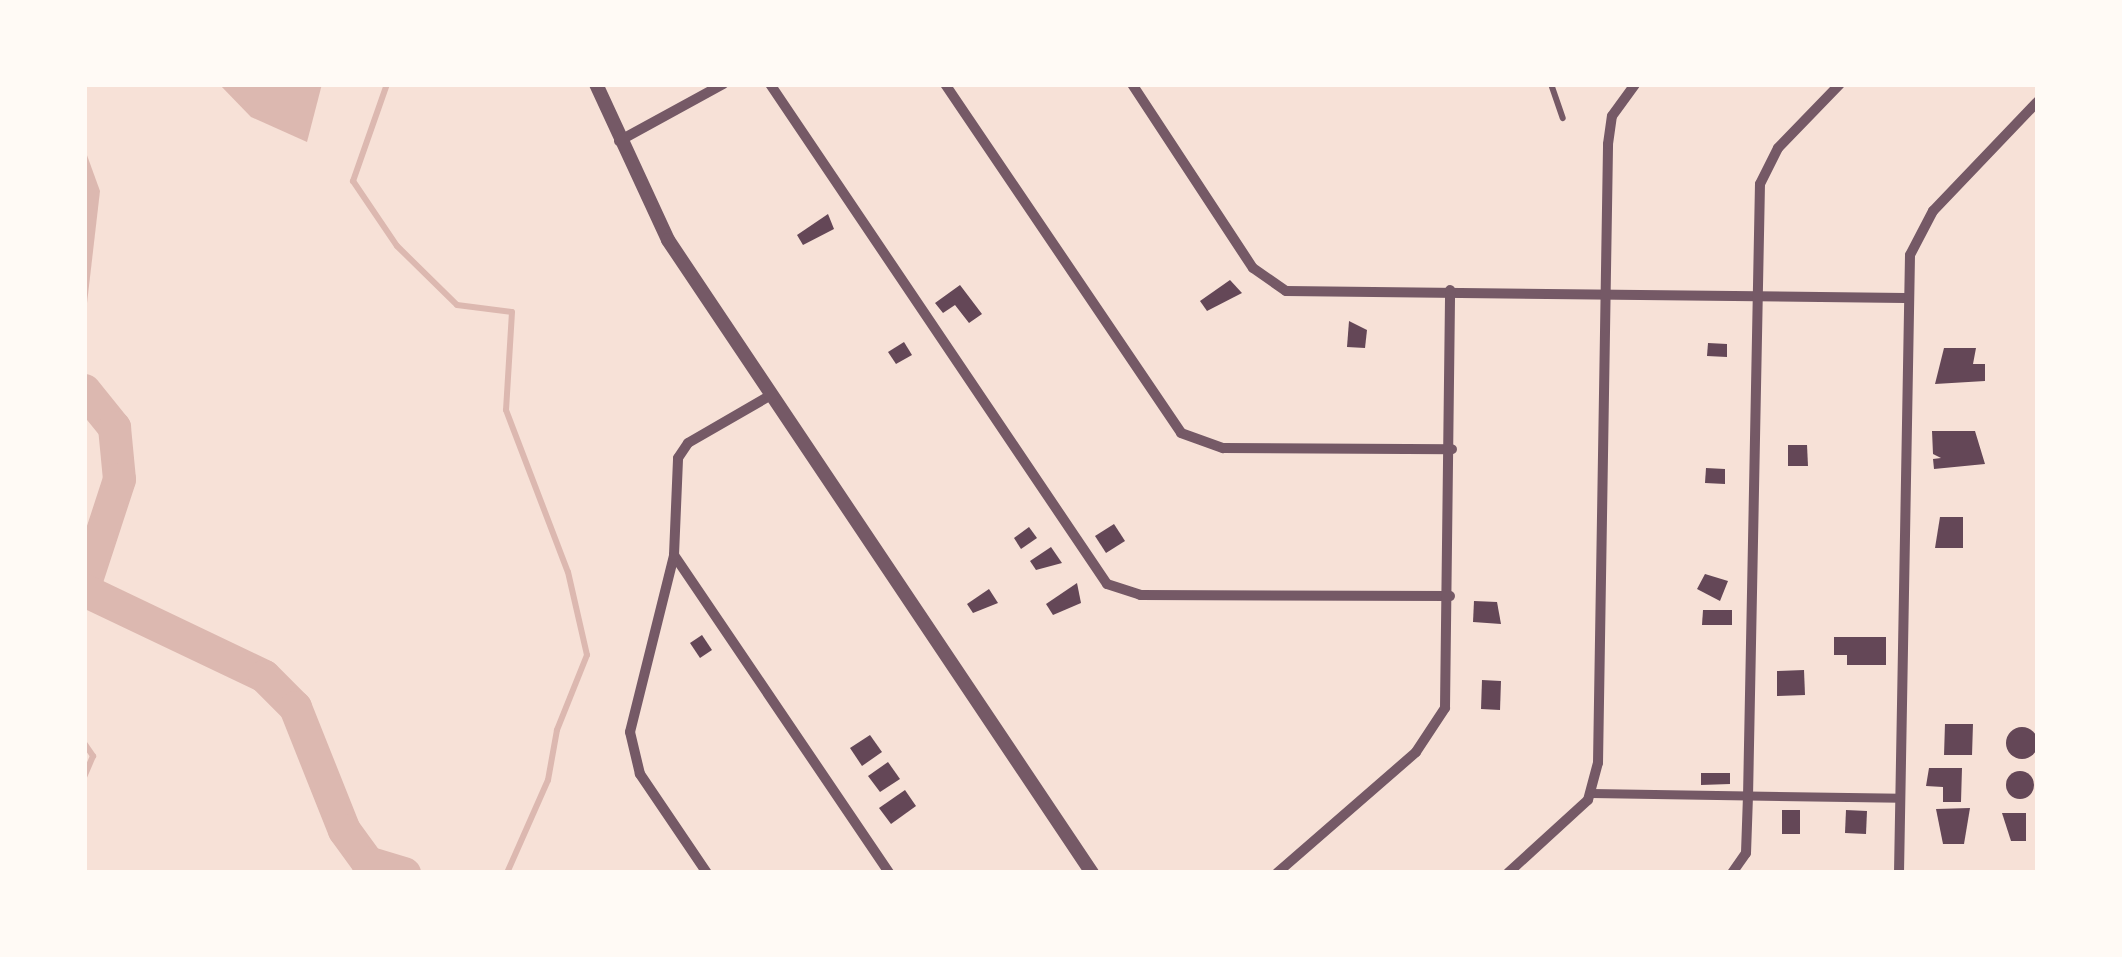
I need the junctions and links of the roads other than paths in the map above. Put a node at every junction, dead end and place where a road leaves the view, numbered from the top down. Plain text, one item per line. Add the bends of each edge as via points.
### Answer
1 (596, 84) edge
2 (723, 84) edge
3 (770, 84) edge
4 (945, 84) edge
5 (1132, 84) edge
6 (1551, 84) edge
7 (1635, 84) edge
8 (1840, 84) edge
9 (2038, 101) edge
10 (1563, 118) dead end
11 (619, 141) junction
12 (1450, 290) junction
13 (1606, 293) junction
14 (1755, 293) junction
15 (1905, 298) junction
16 (771, 395) junction
17 (1452, 449) junction
18 (674, 556) junction
19 (1450, 596) junction
20 (1591, 793) junction
21 (1748, 797) junction
22 (1900, 799) junction
23 (707, 873) edge
24 (889, 873) edge
25 (1092, 873) edge
26 (1277, 873) edge
27 (1508, 873) edge
28 (1732, 873) edge
29 (1899, 873) edge

1 - 11 street
2 - 11 street
3 - 19 street via 1107,584 1140,595
4 - 17 street via 1181,433 1223,448
5 - 12 street via 1272,284 1301,292
6 - 10 lane
7 - 13 street via 1610,126
8 - 14 street via 1766,165
9 - 15 street via 1920,229
11 - 16 street via 668,240
12 - 13 street
12 - 17 street
13 - 14 street
13 - 20 street
14 - 15 street
14 - 21 street
15 - 22 street
16 - 18 street via 682,450
16 - 25 street
17 - 19 street
18 - 23 street via 629,748
18 - 24 street
19 - 26 street via 1447,691 1436,725 1407,761
20 - 21 street
20 - 27 street
21 - 22 street
21 - 28 street via 1746,853
22 - 29 street

